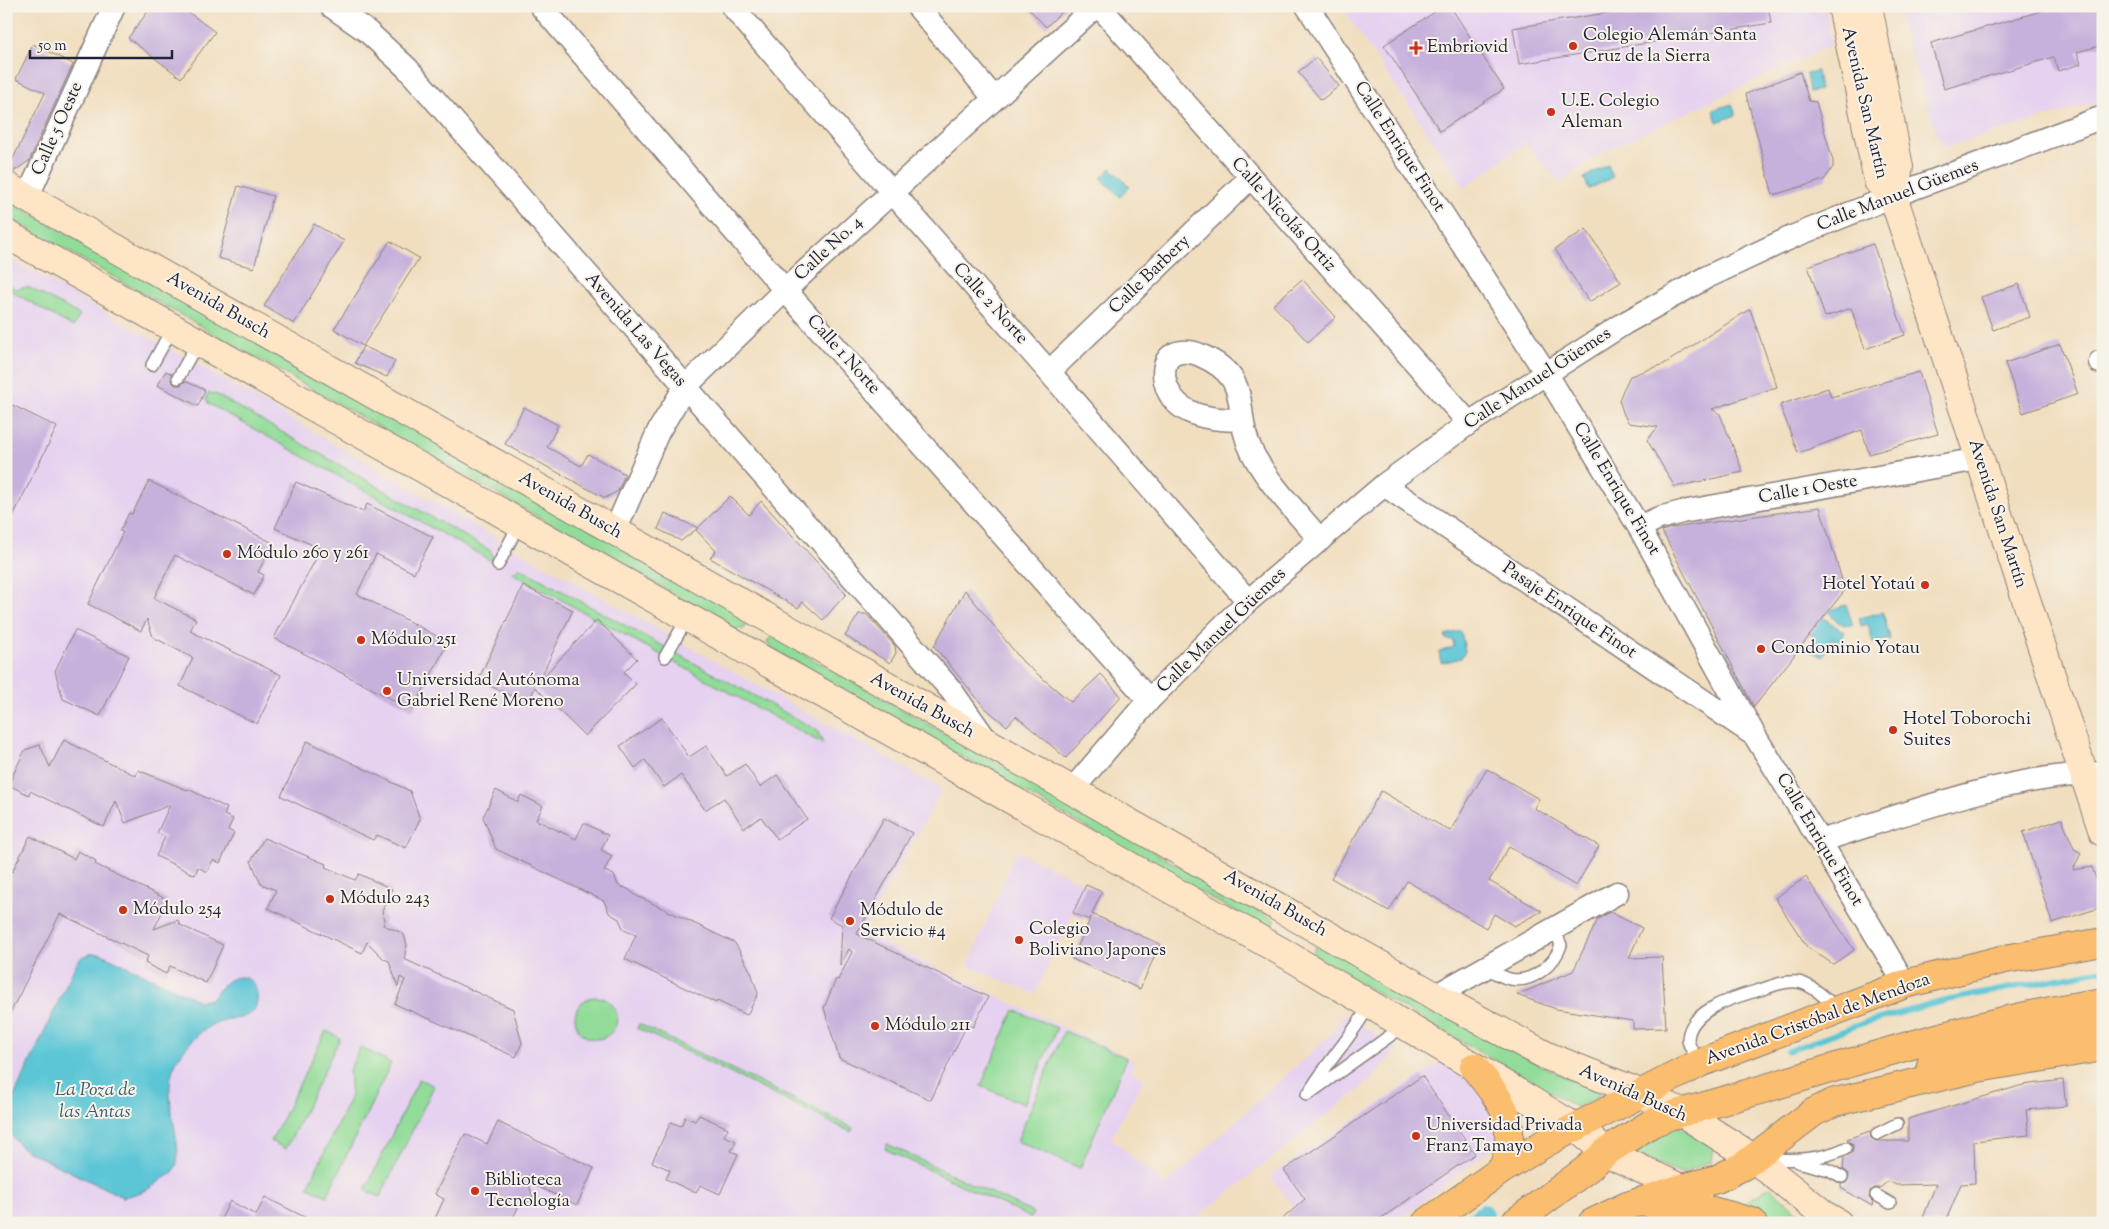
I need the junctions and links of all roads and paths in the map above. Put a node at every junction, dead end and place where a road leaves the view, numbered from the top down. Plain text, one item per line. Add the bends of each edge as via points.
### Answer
1 (114, 6) edge
2 (331, 6) edge
3 (541, 6) edge
4 (732, 6) edge
5 (917, 6) edge
6 (1097, 6) edge
7 (1307, 6) edge
8 (1842, 6) edge
9 (1868, 6) edge
10 (994, 98) junction
11 (2103, 117) edge
12 (1250, 178) junction
13 (17, 192) edge
14 (891, 192) junction
15 (1893, 196) junction
16 (6, 234) edge
17 (785, 290) junction
18 (172, 327) junction
19 (198, 342) junction
20 (152, 365) dead end
21 (1050, 371) junction
22 (1546, 373) junction
23 (178, 378) dead end
24 (685, 387) junction
25 (1242, 420) dead end
26 (1469, 423) junction
27 (1978, 459) junction
28 (1384, 485) junction
29 (520, 522) junction
30 (1639, 527) junction
31 (615, 531) junction
32 (1320, 540) junction
33 (498, 565) dead end
34 (1248, 601) junction
35 (688, 617) junction
36 (769, 620) junction
37 (750, 653) junction
38 (665, 657) dead end
39 (928, 664) junction
40 (904, 696) junction
41 (1149, 700) junction
42 (1755, 736) junction
43 (988, 743) junction
44 (2093, 773) edge
45 (1072, 790) junction
46 (2103, 832) edge
47 (1820, 841) junction
48 (1617, 893) dead end
49 (1554, 928) junction
50 (2103, 942) edge
51 (1284, 953) junction
52 (1485, 967) junction
53 (1397, 974) junction
54 (1905, 984) junction
55 (1435, 996) junction
56 (2103, 1002) edge
57 (1370, 1004) junction
58 (1838, 1009) junction
59 (2103, 1022) edge
60 (1405, 1025) junction
61 (2103, 1047) edge
62 (1700, 1063) junction
63 (1474, 1067) junction
64 (1640, 1093) junction
65 (1855, 1096) junction
66 (1681, 1112) junction
67 (1897, 1124) dead end
68 (1575, 1127) junction
69 (1877, 1134) dead end
70 (1846, 1148) dead end
71 (1606, 1152) junction
72 (1753, 1158) junction
73 (1794, 1160) junction
74 (1503, 1169) junction
75 (1842, 1177) dead end
76 (1679, 1189) junction
77 (1876, 1195) dead end
78 (1890, 1203) dead end
79 (1603, 1218) edge
80 (1754, 1222) edge
81 (1426, 1223) edge
82 (1514, 1223) edge
83 (1838, 1223) edge

1 - 13 street, Calle 5 Oeste
2 - 24 street, Avenida Las Vegas via 368,32 407,68
3 - 17 street, Calle 1 Norte
4 - 14 street, Calle 2 Norte
5 - 10 street
6 - 10 street, Calle No. 4
6 - 12 street, Calle Nicolás Ortiz
7 - 22 street, Calle Enrique Finot
8 - 15 main road, Avenida San Martín via 1878,182
9 - 15 main road, Avenida San Martín via 1899,167
10 - 14 street, Calle No. 4
11 - 15 street, Calle Manuel Güemes
12 - 21 street, Calle Barbery
12 - 26 street, Calle Nicolás Ortiz
13 - 31 main road, Avenida Busch
14 - 17 street, Calle No. 4
14 - 21 street, Calle 2 Norte
15 - 22 street, Calle Manuel Güemes via 1792,237 1707,277
15 - 27 main road, Avenida San Martín
16 - 18 main road, Avenida Busch
17 - 24 street, Calle No. 4
17 - 41 street, Calle 1 Norte
18 - 19 main road, Avenida Busch
18 - 20 lane
19 - 23 lane
19 - 29 main road, Avenida Busch
21 - 34 street, Calle 2 Norte
22 - 26 street, Calle Manuel Güemes
22 - 30 street, Calle Enrique Finot
24 - 31 street, Calle No. 4 via 658,432
24 - 39 street, Avenida Las Vegas
25 - 32 street via 1242,429 1253,453 1275,486
26 - 28 street, Calle Manuel Güemes
27 - 30 street, Calle 1 Oeste via 1682,512
27 - 44 main road, Avenida San Martín
28 - 32 street, Calle Manuel Güemes
28 - 42 street, Pasaje Enrique Finot
29 - 33 lane
29 - 35 main road, Avenida Busch
30 - 42 street, Calle Enrique Finot
31 - 36 main road, Avenida Busch
32 - 34 street, Calle Manuel Güemes
34 - 41 street, Calle Manuel Güemes
35 - 37 main road, Avenida Busch
35 - 38 lane
36 - 37 main road
36 - 40 main road, Avenida Busch
37 - 51 main road, Avenida Busch
39 - 40 street via 924,686 915,694
39 - 43 street, Avenida Las Vegas via 951,690
40 - 43 main road, Avenida Busch
41 - 45 street, Calle Manuel Güemes
42 - 47 street, Calle Enrique Finot
43 - 45 main road, Avenida Busch
44 - 46 main road, Avenida San Martín
44 - 47 street via 1970,793
45 - 53 main road, Avenida Busch
47 - 54 street, Calle Enrique Finot
48 - 49 street
49 - 52 street
49 - 52 lane via 1561,945 1554,961 1544,969 1529,977 1510,979
50 - 54 main road, Avenida Cristóbal de Mendoza via 2005,959
51 - 53 main road via 1294,938 1300,934 1309,935 1366,968
51 - 57 main road, Avenida Busch
52 - 55 street
53 - 55 main road, Avenida Busch
54 - 58 main road, Avenida Cristóbal de Mendoza
55 - 64 main road, Avenida Busch via 1547,1056
56 - 66 main road via 1997,1021 1912,1043
57 - 60 main road, Avenida Busch
57 - 60 lane via 1344,1046 1323,1069 1307,1095
58 - 62 main road, Avenida Cristóbal de Mendoza
58 - 62 lane via 1798,982 1786,982 1730,998 1711,1008 1690,1031 1688,1042
59 - 65 main road via 1972,1049
60 - 63 main road, Avenida Busch
61 - 65 main road via 1978,1068
62 - 64 main road, Avenida Cristóbal de Mendoza
63 - 68 main road, Avenida Busch
63 - 74 main road via 1498,1098 1507,1120 1509,1149
64 - 66 main road, Avenida Busch
64 - 68 main road, Avenida Cristóbal de Mendoza
65 - 72 main road via 1814,1112
66 - 71 main road via 1652,1123
66 - 72 main road, Avenida Busch
67 - 69 lane
68 - 71 main road, Avenida Busch
68 - 74 main road, Avenida Cristóbal de Mendoza
70 - 73 lane via 1830,1155
71 - 76 main road, Avenida Busch
71 - 82 main road
72 - 73 lane
72 - 76 main road via 1717,1179
72 - 83 main road, Avenida Busch
73 - 75 lane
74 - 81 main road, Avenida Cristóbal de Mendoza
76 - 79 main road
76 - 80 main road, Avenida Busch
77 - 78 lane
79 - 80 main road via 1670,1203

